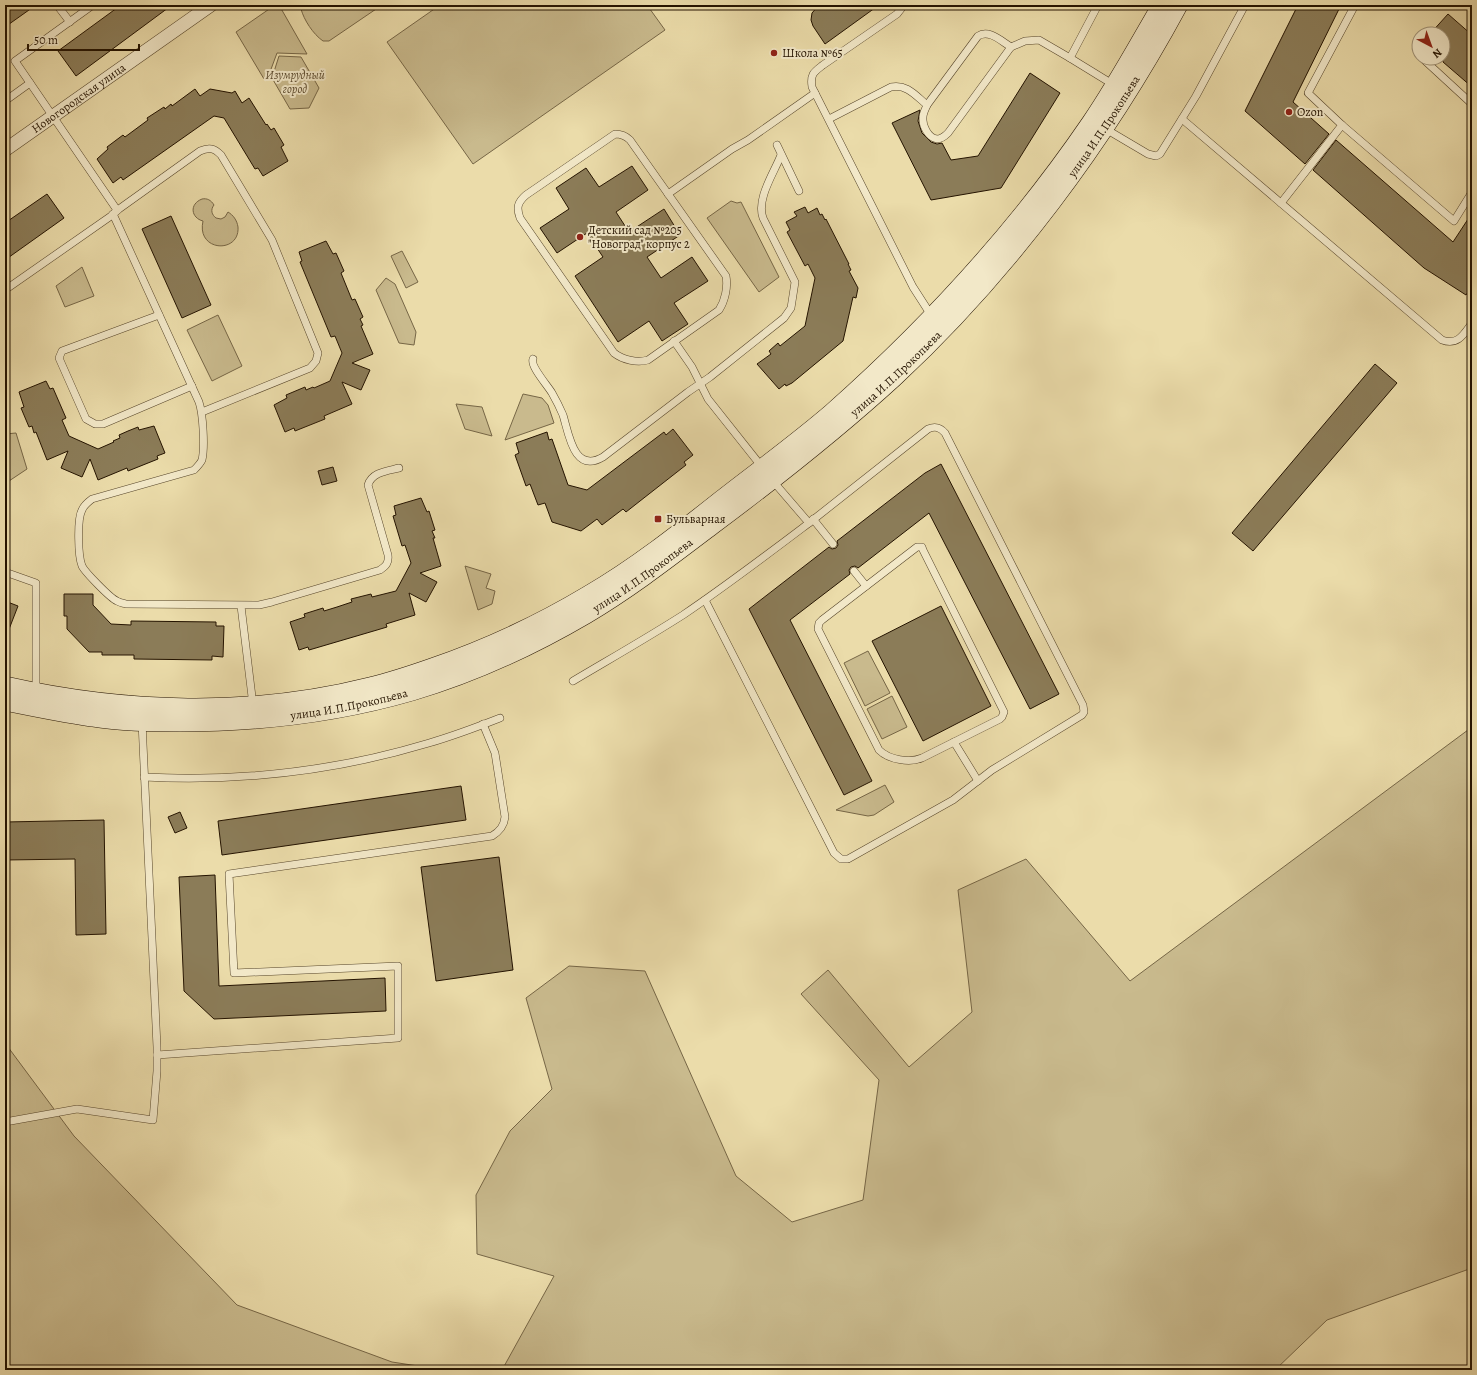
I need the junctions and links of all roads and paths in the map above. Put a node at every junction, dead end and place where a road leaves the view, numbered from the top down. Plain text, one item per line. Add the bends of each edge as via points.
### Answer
1 (57, 5) edge
2 (93, 5) edge
3 (211, 5) edge
4 (904, 5) edge
5 (1098, 5) edge
6 (1162, 5) edge
7 (1178, 5) edge
8 (1246, 5) edge
9 (1355, 5) edge
10 (70, 22) junction
11 (1011, 47) junction
12 (1070, 58) junction
13 (1431, 66) edge
14 (30, 83) junction
15 (1120, 89) junction
16 (815, 93) junction
17 (5, 101) edge
18 (927, 104) junction
19 (1472, 104) edge
20 (52, 116) junction
21 (829, 118) junction
22 (1182, 119) junction
23 (1098, 125) junction
24 (1342, 125) junction
25 (777, 145) dead end
26 (5, 150) edge
27 (782, 155) junction
28 (799, 191) dead end
29 (1472, 192) edge
30 (668, 194) junction
31 (1281, 203) junction
32 (115, 212) junction
33 (5, 290) edge
34 (159, 315) junction
35 (938, 323) junction
36 (1472, 323) edge
37 (674, 341) junction
38 (532, 359) dead end
39 (700, 384) junction
40 (192, 386) junction
41 (202, 412) junction
42 (399, 468) dead end
43 (768, 474) junction
44 (811, 521) junction
45 (833, 544) dead end
46 (854, 571) dead end
47 (5, 572) edge
48 (866, 586) junction
49 (705, 600) junction
50 (241, 606) junction
51 (573, 681) dead end
52 (5, 686) edge
53 (36, 700) junction
54 (5, 702) edge
55 (254, 712) junction
56 (500, 718) dead end
57 (142, 722) junction
58 (483, 724) junction
59 (954, 742) junction
60 (144, 777) junction
61 (978, 781) junction
62 (157, 1055) junction
63 (5, 1122) edge

1 - 10 lane
2 - 10 lane
3 - 20 street, Новогородская улица
4 - 16 lane via 897,14 814,72 811,78
5 - 12 lane
6 - 15 street, улица И.П.Прокопьева
7 - 15 street, улица И.П.Прокопьева via 1151,54
8 - 22 lane
9 - 24 lane via 1308,93
10 - 14 lane via 15,61
11 - 12 lane via 1025,41 1039,40
11 - 18 lane via 983,32
11 - 18 lane via 942,138 936,139 931,136 924,127 923,117
12 - 15 lane
13 - 19 lane
14 - 17 lane
14 - 20 lane
15 - 23 street, улица И.П.Прокопьева
16 - 21 lane
16 - 30 lane
18 - 21 lane via 899,85
20 - 26 street, Новогородская улица
20 - 32 lane
21 - 35 lane via 913,287
22 - 23 lane via 1160,154 1156,156 1148,154
22 - 31 lane
23 - 35 street, улица И.П.Прокопьева via 992,251
24 - 29 lane via 1454,221
24 - 31 lane
25 - 27 lane
27 - 28 lane
27 - 39 lane via 762,199 761,208 763,219 795,280 791,308 784,318
30 - 37 lane via 726,276 727,282 723,304 719,310
30 - 37 lane via 630,140 626,136 615,134 526,195 518,206 520,218 614,353 619,357 639,362 648,360
31 - 36 lane via 1442,340 1459,340
32 - 33 lane
32 - 34 lane
32 - 41 lane via 200,151 213,149 221,155 274,244 317,349 318,358 310,368
34 - 40 lane
34 - 40 lane via 62,351 59,358 83,414 90,422 103,424
35 - 43 street, улица И.П.Прокопьева via 889,361
37 - 39 lane
38 - 39 lane via 533,365 560,408 575,451 586,461 603,457
39 - 43 lane via 710,403
40 - 41 lane
41 - 50 lane via 202,459 198,467 92,499 84,506 79,520 80,560 87,572 115,600 122,603
42 - 50 lane via 376,474 368,485 388,555 385,567 272,602
43 - 44 lane
43 - 55 street, улица И.П.Прокопьева via 628,570 523,632 446,663 371,687
44 - 45 lane
44 - 49 lane
44 - 61 lane via 928,429 937,427 944,432 1084,708 1079,717
46 - 48 lane
47 - 53 lane via 36,583
48 - 59 lane via 822,620 818,629 877,747 887,756 914,761
48 - 59 lane via 917,547 920,546 923,550 1004,712 1000,719
49 - 51 lane via 634,646
49 - 61 lane via 837,857 848,859 953,800
50 - 55 lane
52 - 53 street, улица И.П.Прокопьева
53 - 54 street, улица И.П.Прокопьева
53 - 55 street, улица И.П.Прокопьева
53 - 57 street, улица И.П.Прокопьева via 93,718
55 - 57 street, улица И.П.Прокопьева via 221,722
56 - 58 lane
57 - 60 lane
58 - 60 lane via 394,753 320,769 246,777
58 - 62 lane via 495,753 505,817 497,834 229,874 234,973 398,966 398,1038
59 - 61 lane
60 - 62 lane
62 - 63 lane via 153,1120 77,1109

